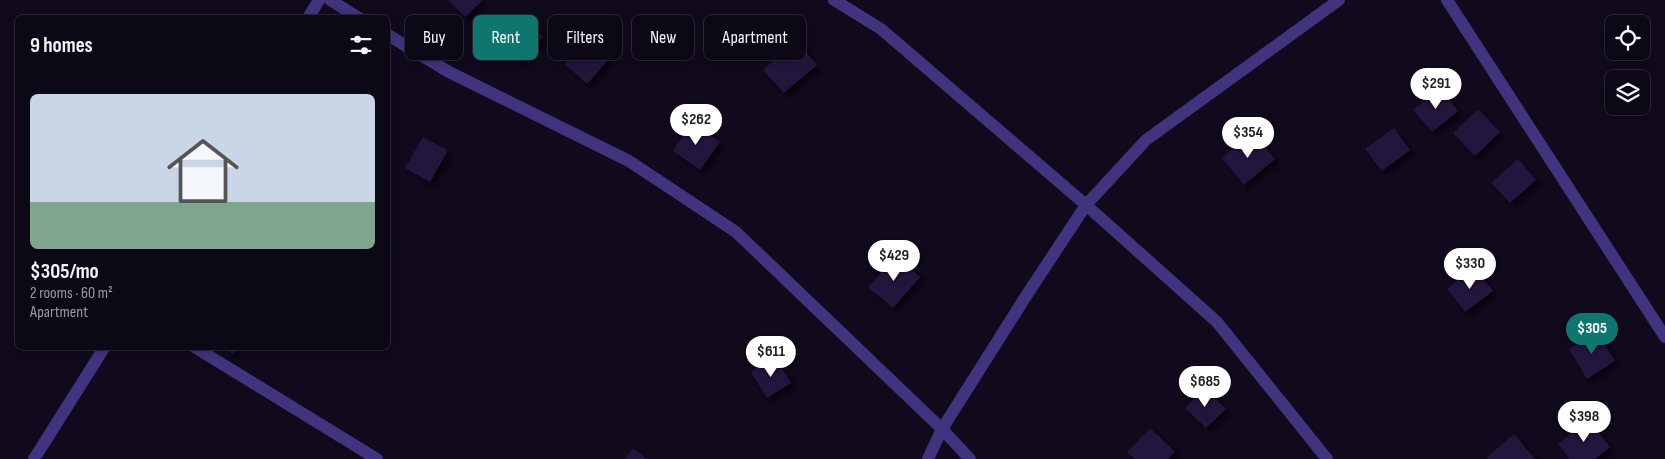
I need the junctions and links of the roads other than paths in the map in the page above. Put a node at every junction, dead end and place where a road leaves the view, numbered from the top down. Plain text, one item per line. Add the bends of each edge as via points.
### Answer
1 (319, 0) edge
2 (330, 0) edge
3 (834, 0) edge
4 (1339, 0) edge
5 (1447, 0) edge
6 (310, 15) edge
7 (354, 15) edge
8 (390, 36) edge
9 (1086, 205) junction
10 (1665, 337) edge
11 (103, 350) edge
12 (199, 350) edge
13 (942, 429) junction
14 (34, 459) edge
15 (377, 459) edge
16 (928, 459) edge
17 (970, 459) edge
18 (1327, 459) edge

1 - 6 street
2 - 7 street
3 - 9 street via 880,29
4 - 9 street via 1146,140
5 - 10 street
8 - 13 street via 449,72 629,161 736,232
9 - 13 street
9 - 18 street via 1217,322
11 - 14 street
12 - 15 street
13 - 16 street
13 - 17 street

